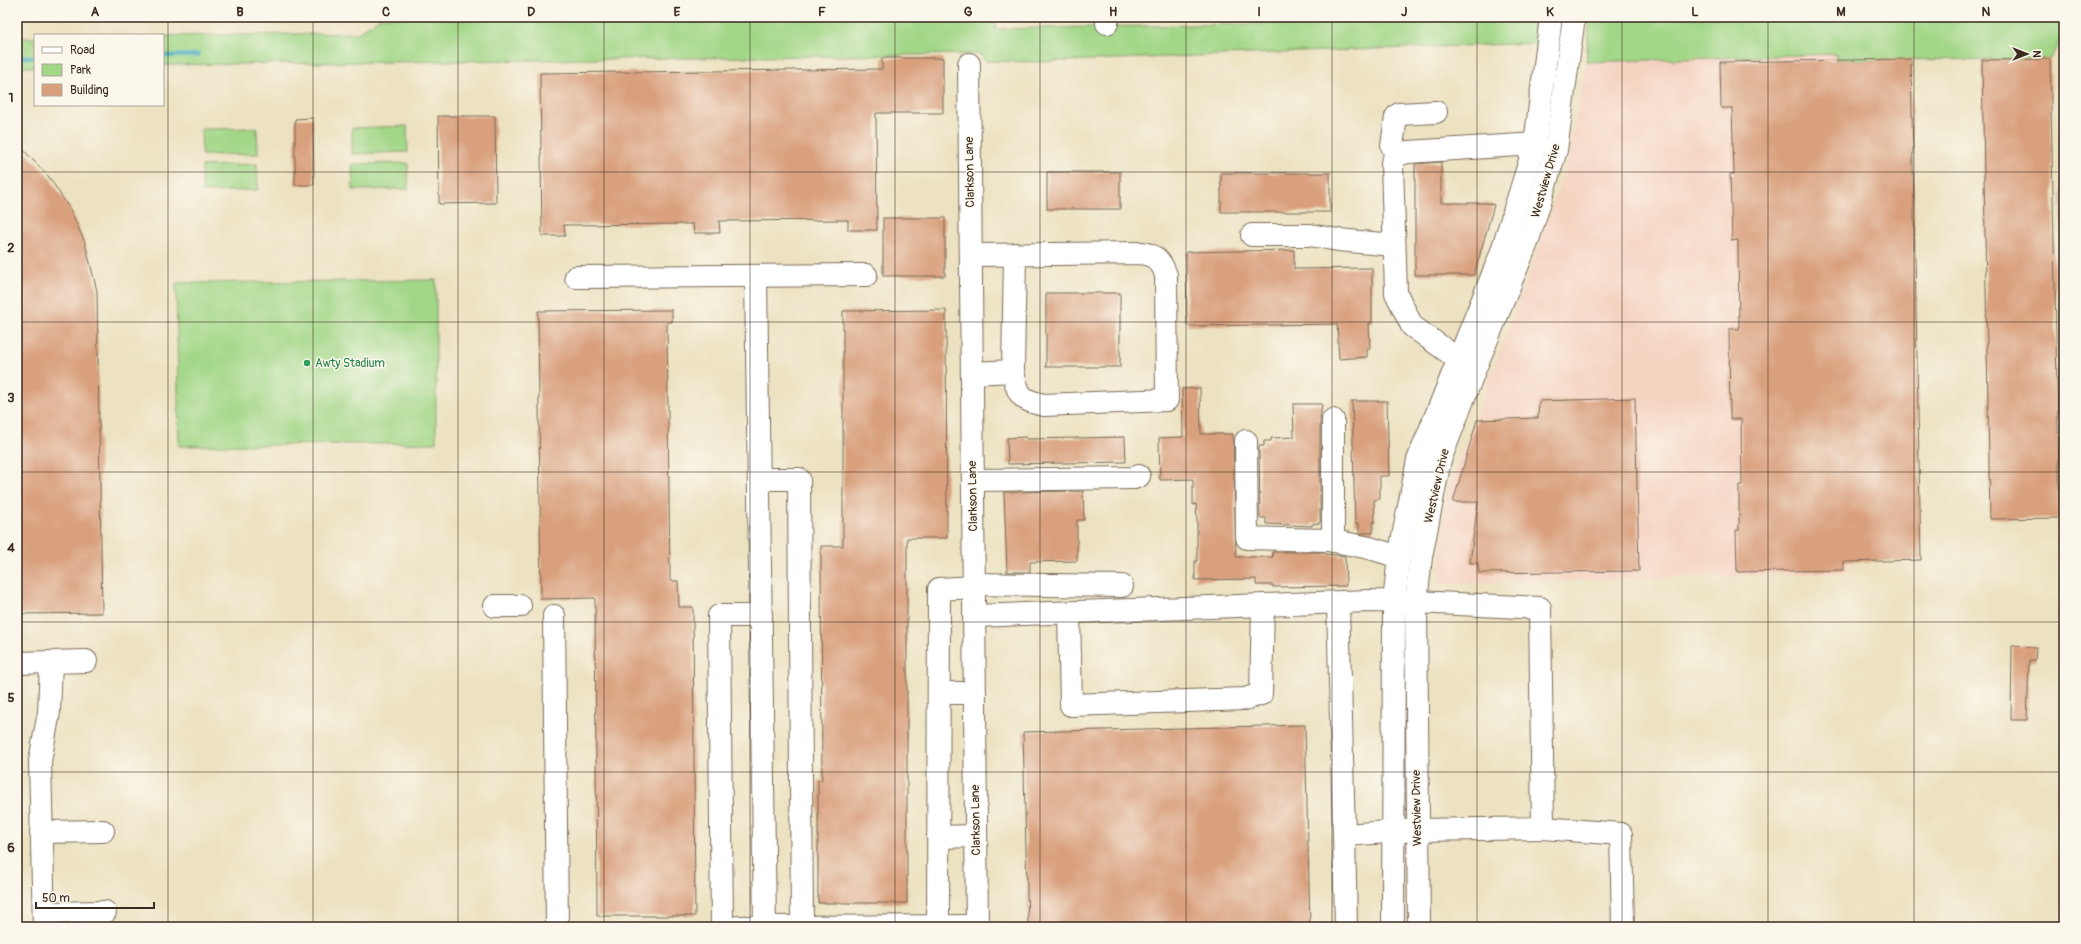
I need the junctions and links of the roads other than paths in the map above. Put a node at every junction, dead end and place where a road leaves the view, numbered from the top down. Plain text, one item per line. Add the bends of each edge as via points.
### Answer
1 (1551, 17) edge
2 (1574, 17) edge
3 (969, 64) dead end
4 (1436, 112) dead end
5 (1535, 144) junction
6 (1396, 155) junction
7 (1252, 235) dead end
8 (1394, 245) junction
9 (1015, 254) junction
10 (971, 255) junction
11 (866, 275) dead end
12 (756, 276) junction
13 (576, 277) dead end
14 (1458, 359) junction
15 (1013, 371) junction
16 (972, 373) junction
17 (1333, 420) dead end
18 (1246, 441) dead end
19 (1140, 476) dead end
20 (759, 479) junction
21 (973, 480) junction
22 (1333, 541) junction
23 (1399, 557) junction
24 (974, 586) junction
25 (1122, 586) dead end
26 (1394, 602) junction
27 (1416, 602) junction
28 (1338, 603) junction
29 (495, 606) dead end
30 (520, 606) dead end
31 (1263, 606) junction
32 (1070, 613) junction
33 (554, 616) dead end
34 (761, 616) junction
35 (974, 616) junction
36 (86, 661) dead end
37 (17, 663) edge
38 (50, 663) junction
39 (939, 692) junction
40 (975, 693) junction
41 (1543, 828) junction
42 (1417, 830) junction
43 (103, 831) dead end
44 (1393, 831) junction
45 (41, 832) junction
46 (976, 836) junction
47 (1344, 836) junction
48 (938, 837) junction
49 (105, 912) dead end
50 (44, 920) edge
51 (938, 926) junction
52 (977, 926) edge
53 (556, 927) edge
54 (722, 927) edge
55 (738, 927) edge
56 (765, 927) edge
57 (802, 927) edge
58 (1346, 927) edge
59 (1393, 927) edge
60 (1419, 927) edge
61 (1622, 927) edge

1 - 5 main road, Westview Drive
2 - 27 main road, Westview Drive via 1556,150 1527,243 1440,460 1421,557
3 - 10 main road, Clarkson Lane
4 - 6 main road via 1399,114 1396,117 1392,146
5 - 6 main road via 1408,152
5 - 14 main road, Westview Drive via 1501,254
6 - 8 main road via 1392,163
7 - 8 main road via 1310,235
8 - 14 main road via 1396,293 1412,326
9 - 10 main road
9 - 15 main road
9 - 15 main road via 1140,253 1152,255 1161,261 1166,275 1167,400 1044,405 1027,401 1016,389
10 - 16 main road, Clarkson Lane
11 - 12 main road
12 - 13 main road
12 - 20 main road
14 - 23 main road, Westview Drive via 1418,460
15 - 16 main road
16 - 21 main road, Clarkson Lane
17 - 22 main road
18 - 22 main road via 1247,538
19 - 21 main road
20 - 34 main road
20 - 57 main road via 799,479
21 - 24 main road, Clarkson Lane
22 - 23 main road
23 - 26 main road, Westview Drive
24 - 25 main road
24 - 35 main road, Clarkson Lane
24 - 39 main road via 939,589
26 - 27 main road
26 - 28 main road
26 - 44 main road, Westview Drive
27 - 41 main road via 1540,608
27 - 42 main road, Westview Drive
28 - 31 main road
28 - 47 main road
29 - 30 main road
31 - 32 main road
31 - 32 main road via 1261,694 1245,699 1071,705
32 - 35 main road
33 - 53 main road
34 - 54 main road via 719,616
34 - 56 main road
35 - 40 main road, Clarkson Lane
36 - 38 main road
37 - 38 main road
38 - 45 main road via 49,712 40,761
39 - 40 main road
39 - 48 main road
40 - 46 main road, Clarkson Lane
41 - 42 main road
41 - 61 main road via 1621,834
42 - 44 main road
42 - 60 main road, Westview Drive
43 - 45 main road
44 - 47 main road
44 - 59 main road, Westview Drive
45 - 50 main road
46 - 48 main road
46 - 52 main road, Clarkson Lane
47 - 58 main road
48 - 51 main road
49 - 50 main road
51 - 52 main road
51 - 57 main road
55 - 56 main road
56 - 57 main road

